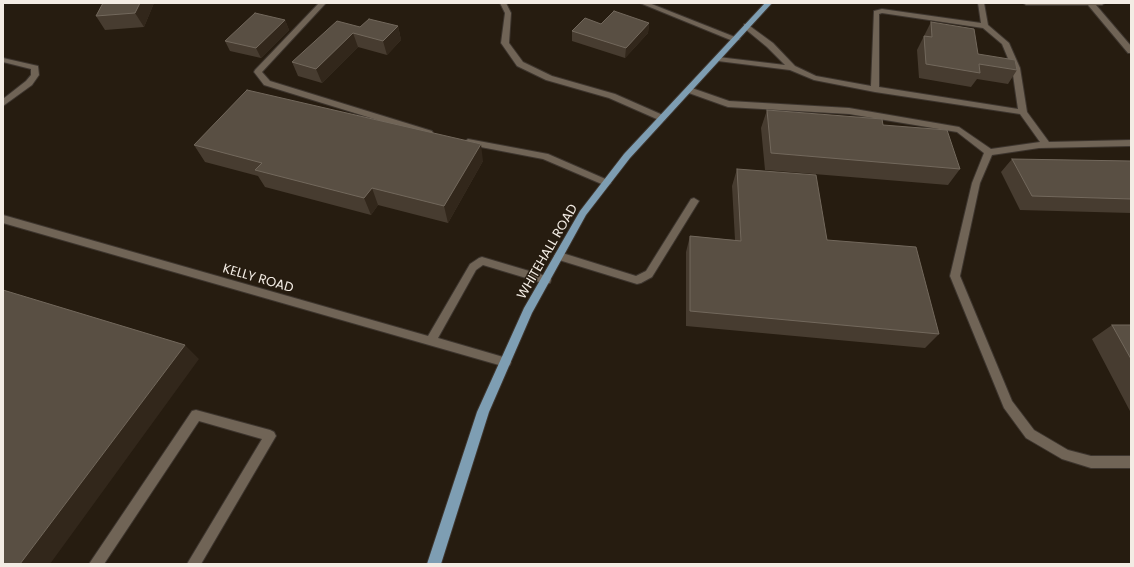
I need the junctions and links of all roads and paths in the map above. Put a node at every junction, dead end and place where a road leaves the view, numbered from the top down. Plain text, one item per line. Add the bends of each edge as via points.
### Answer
1 (323, 3) edge
2 (503, 3) edge
3 (769, 3) edge
4 (981, 3) edge
5 (1026, 3) edge
6 (1102, 3) edge
7 (648, 4) edge
8 (1091, 4) edge
9 (747, 26) junction
10 (985, 26) junction
11 (736, 39) junction
12 (1131, 51) edge
13 (718, 59) junction
14 (3, 60) edge
15 (792, 68) junction
16 (875, 89) junction
17 (689, 90) junction
18 (3, 103) edge
19 (1023, 112) junction
20 (662, 118) junction
21 (439, 135) edge
22 (459, 140) edge
23 (1131, 143) edge
24 (1047, 145) junction
25 (989, 152) junction
26 (607, 183) junction
27 (694, 201) dead end
28 (3, 219) edge
29 (559, 256) junction
30 (546, 280) junction
31 (431, 341) junction
32 (506, 362) junction
33 (1131, 462) edge
34 (96, 564) edge
35 (194, 564) edge
36 (434, 564) edge

1 - 21 street via 258,72 267,83
2 - 20 street via 508,14 505,43 520,64 549,78 612,96
3 - 9 main road, WHITEHALL ROAD
4 - 10 street
5 - 8 street
6 - 8 street
7 - 11 street
8 - 12 street
9 - 11 main road, WHITEHALL ROAD
9 - 15 street
10 - 16 street via 876,12
10 - 19 street via 1005,43 1016,68
11 - 13 main road, WHITEHALL ROAD
13 - 15 street
13 - 17 main road, WHITEHALL ROAD
14 - 18 street via 35,68 35,75 28,83
15 - 16 street via 814,78
16 - 19 street
17 - 20 main road, WHITEHALL ROAD
17 - 25 street via 728,104 849,111 959,130
19 - 24 street
20 - 26 main road, WHITEHALL ROAD
22 - 26 street via 546,156
23 - 24 street
24 - 25 street
25 - 33 street via 976,183 955,276 1008,404 1030,434 1066,455 1092,462
26 - 29 main road, WHITEHALL ROAD via 583,213
27 - 29 street via 649,274 637,280
28 - 31 street, KELLY ROAD
29 - 30 main road, WHITEHALL ROAD
30 - 31 street via 482,261 473,267
30 - 32 main road, WHITEHALL ROAD via 528,312
31 - 32 street, KELLY ROAD
32 - 36 main road, WHITEHALL ROAD via 483,412
34 - 35 street via 196,415 270,436

